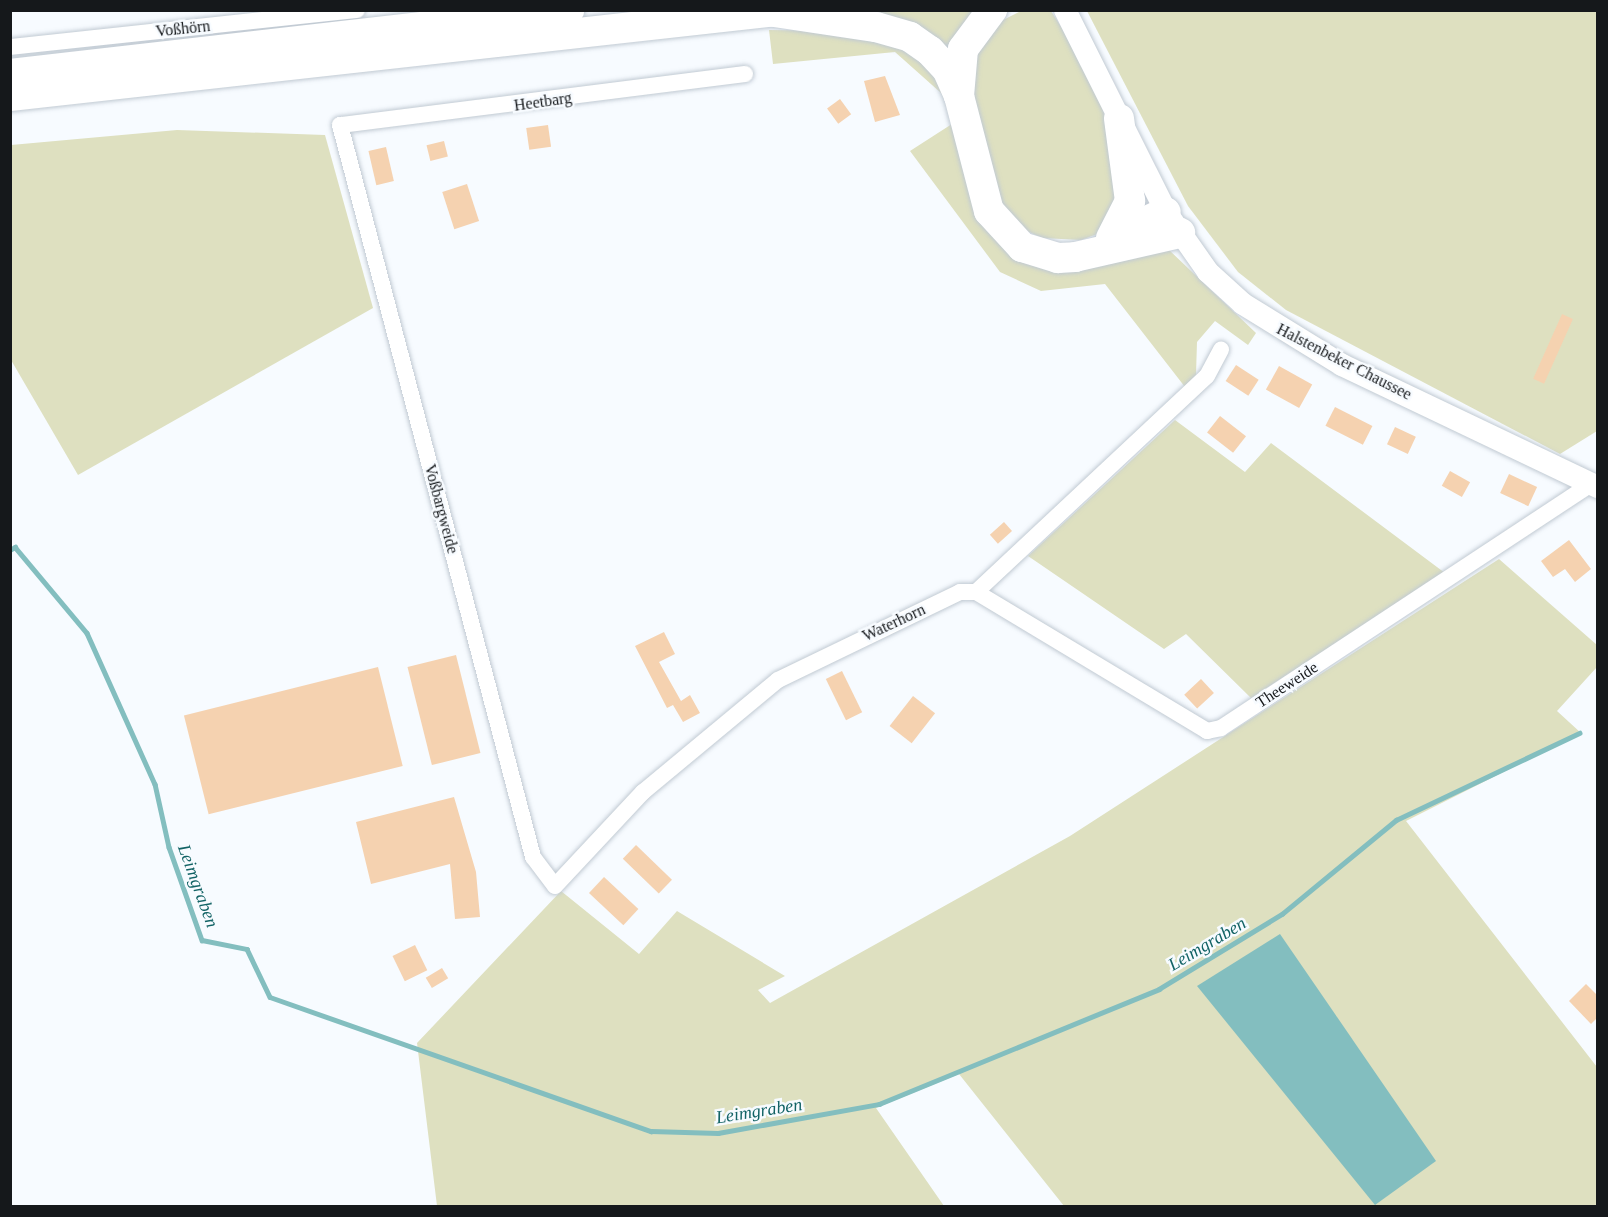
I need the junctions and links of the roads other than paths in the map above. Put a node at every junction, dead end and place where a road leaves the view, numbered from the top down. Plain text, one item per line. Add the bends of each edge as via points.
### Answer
1 (357, 10) edge
2 (569, 10) edge
3 (992, 10) edge
4 (1065, 10) edge
5 (779, 11) edge
6 (10, 47) edge
7 (10, 74) edge
8 (745, 74) dead end
9 (10, 96) edge
10 (959, 96) junction
11 (1119, 119) junction
12 (340, 125) joint
13 (1173, 222) junction
14 (1111, 238) junction
15 (1076, 256) junction
16 (1221, 350) dead end
17 (1594, 486) edge
18 (976, 592) junction
19 (555, 886) joint

1 - 6 street, Voßhörn
2 - 7 highway
3 - 10 highway via 963,49
4 - 11 main road, Halstenbeker Chaussee
5 - 9 highway
5 - 10 highway via 876,27 910,37 947,69
8 - 12 street, Heetbarg
10 - 15 highway via 994,222 1031,252
11 - 13 main road, Halstenbeker Chaussee
11 - 14 highway via 1130,201
12 - 19 street, Voßbargweide via 533,858
13 - 14 highway
13 - 15 highway
13 - 17 main road, Halstenbeker Chaussee via 1208,272 1291,337
14 - 15 highway
16 - 18 street via 1207,376
17 - 18 street, Theeweide via 1221,728 1207,731
18 - 19 street, Waterhorn via 960,592 778,680 643,792

